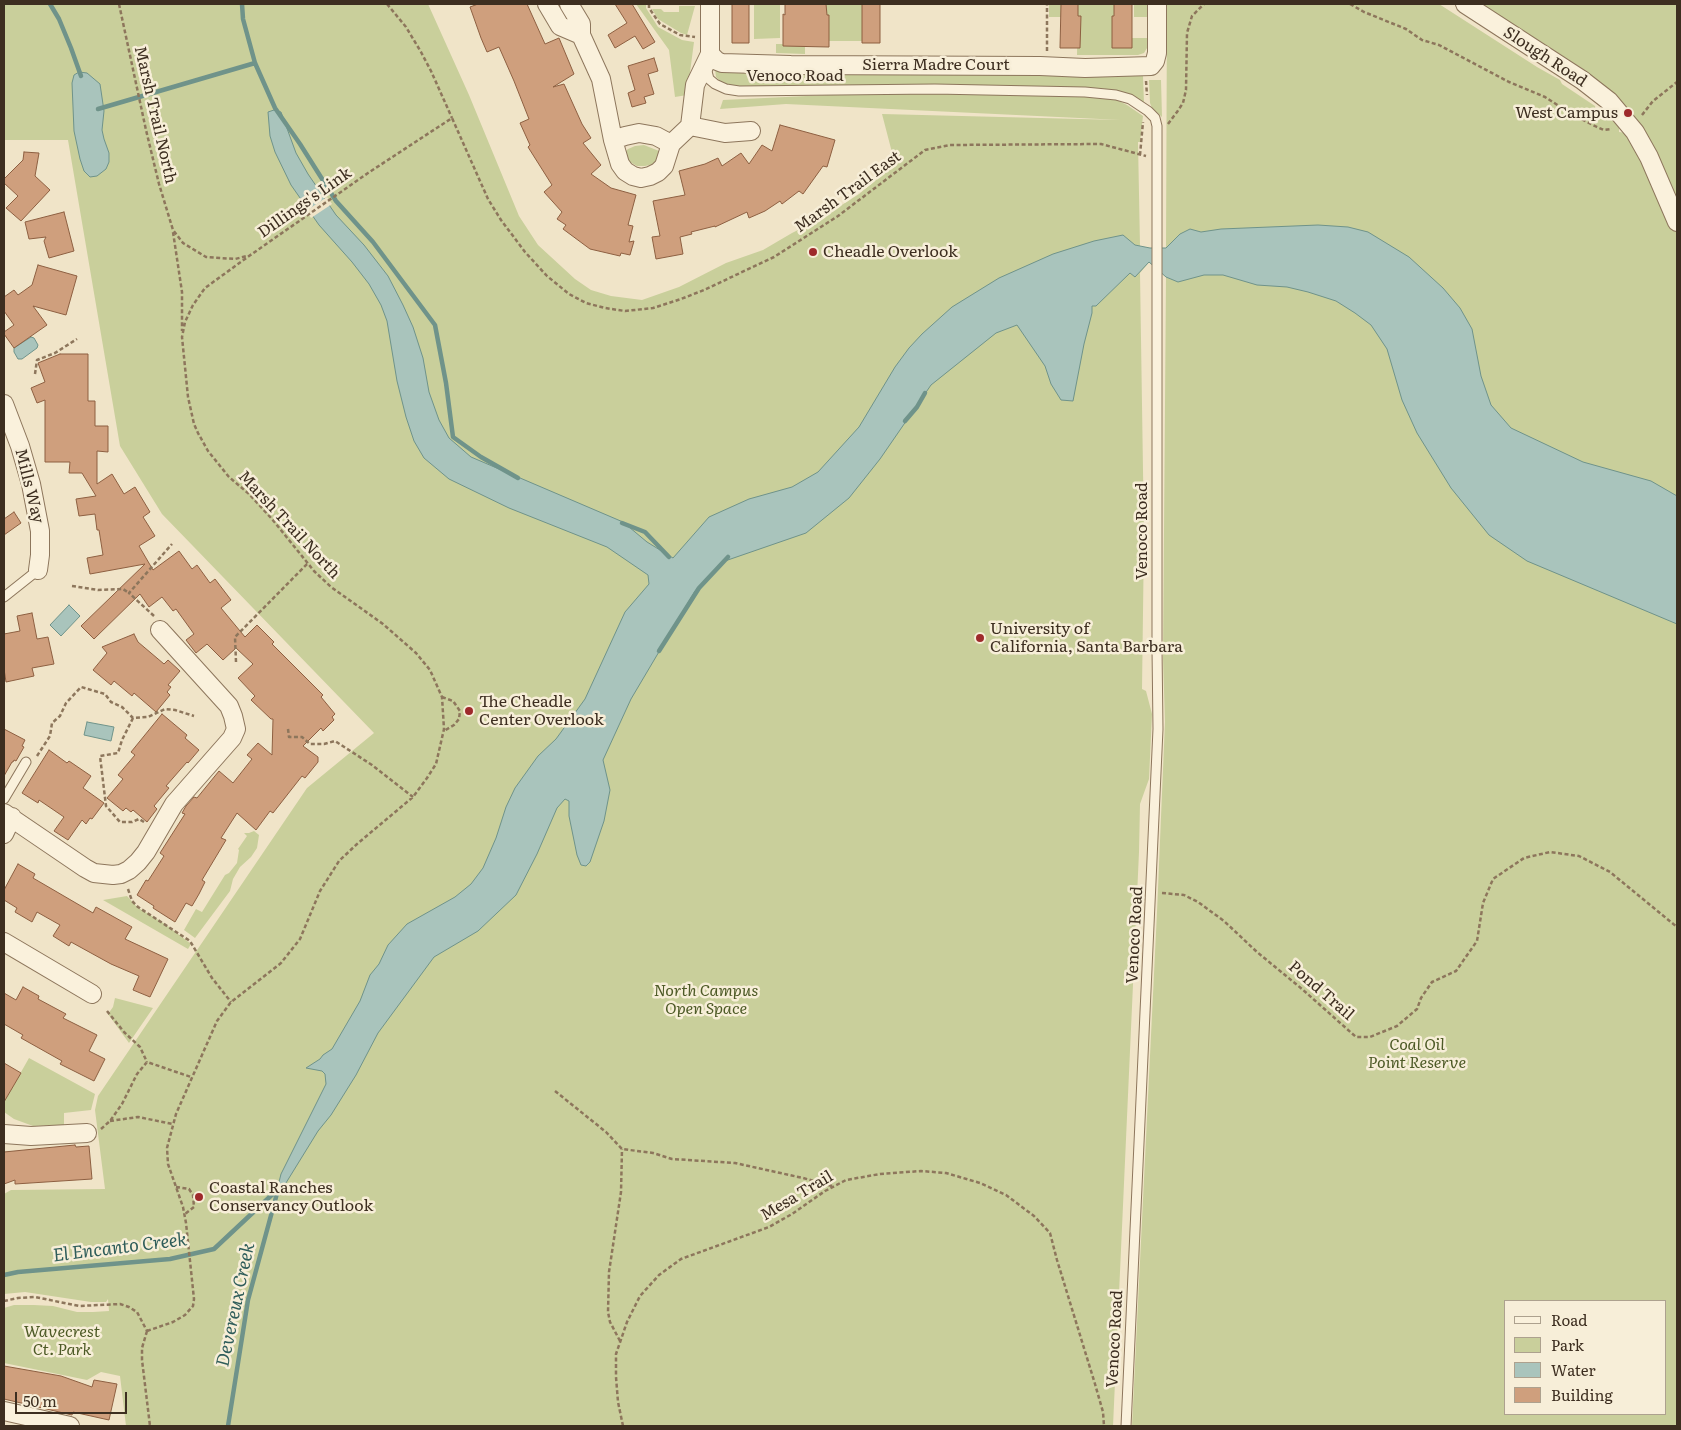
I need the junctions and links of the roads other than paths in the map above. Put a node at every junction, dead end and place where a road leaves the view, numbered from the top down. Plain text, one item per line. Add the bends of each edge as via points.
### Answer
1 (547, 4) edge
2 (568, 4) edge
3 (710, 4) edge
4 (1157, 4) edge
5 (1464, 4) edge
6 (581, 35) junction
7 (710, 54) junction
8 (690, 126) junction
9 (752, 131) dead end
10 (613, 140) junction
11 (671, 144) junction
12 (1677, 222) edge
13 (4, 404) edge
14 (38, 570) joint
15 (4, 597) edge
16 (160, 630) dead end
17 (26, 762) dead end
18 (4, 800) edge
19 (8, 815) edge
20 (4, 834) edge
21 (4, 942) edge
22 (92, 994) dead end
23 (90, 1132) road end
24 (4, 1134) edge
25 (4, 1411) edge
26 (36, 1422) edge
27 (70, 1426) edge
28 (1126, 1426) edge

1 - 6 street via 560,26
2 - 6 street via 581,24
3 - 7 street
4 - 7 street, Sierra Madre Court via 1157,52 1151,66 1085,68 1044,60 727,64 716,61
5 - 12 street, Slough Road via 1609,101 1635,132
6 - 10 street via 601,79
7 - 8 street via 695,85
7 - 28 lane, Venoco Road via 706,66 709,79 720,87 739,91 935,89 1092,92 1130,99 1155,118 1158,157 1158,730
8 - 9 street via 725,133
8 - 11 street
10 - 11 street via 639,133 656,136
10 - 11 street via 625,171 641,178 658,172 664,166
13 - 14 street, Mills Way via 31,484 40,531
14 - 15 lane
16 - 19 street via 229,706 236,729 232,738 174,804 138,862 121,874 94,872
17 - 18 lane
19 - 20 street
21 - 22 street
23 - 24 street via 31,1136
25 - 26 street
26 - 27 street

